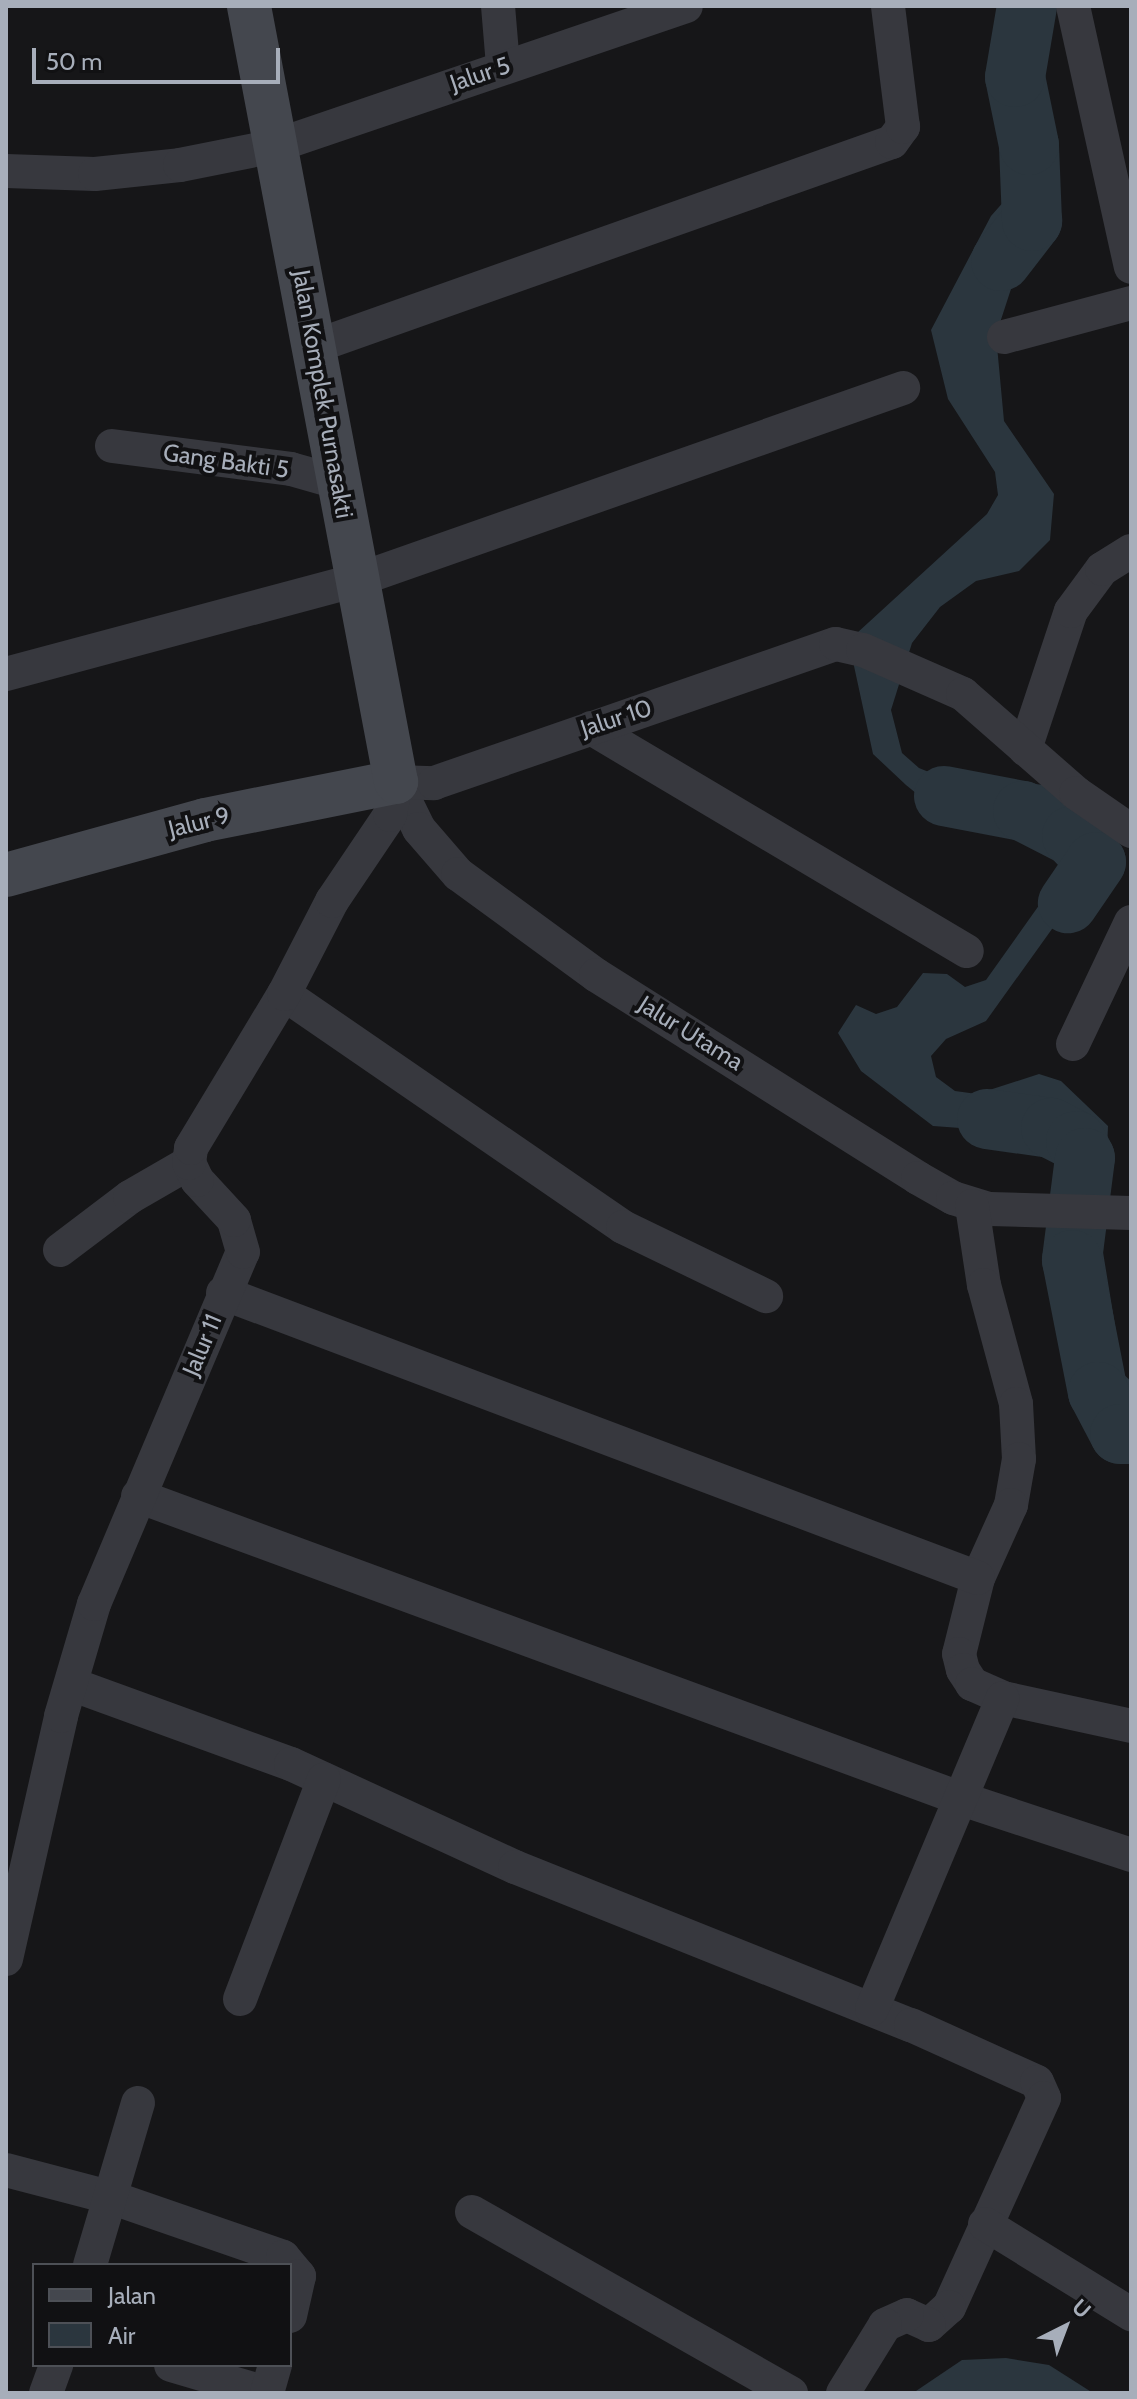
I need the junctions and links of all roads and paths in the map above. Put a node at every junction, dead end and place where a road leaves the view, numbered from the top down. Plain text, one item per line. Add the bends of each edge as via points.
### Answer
1 (249, 6) edge
2 (498, 6) edge
3 (686, 6) edge
4 (888, 6) edge
5 (1073, 6) edge
6 (503, 65) junction
7 (275, 146) junction
8 (6, 171) edge
9 (1131, 267) edge
10 (1131, 303) edge
11 (1004, 337) dead end
12 (316, 346) junction
13 (903, 388) dead end
14 (112, 446) dead end
15 (340, 483) junction
16 (1131, 551) edge
17 (357, 580) junction
18 (6, 674) edge
19 (591, 728) junction
20 (1025, 749) junction
21 (396, 782) junction
22 (1131, 831) edge
23 (6, 875) edge
24 (1131, 922) edge
25 (967, 951) dead end
26 (284, 994) junction
27 (1073, 1044) dead end
28 (189, 1163) junction
29 (972, 1206) junction
30 (1125, 1213) edge
31 (60, 1250) dead end
32 (223, 1293) junction
33 (766, 1296) dead end
34 (138, 1496) junction
35 (978, 1578) junction
36 (71, 1684) junction
37 (1003, 1698) junction
38 (1131, 1726) edge
39 (324, 1779) junction
40 (962, 1799) junction
41 (1131, 1855) edge
42 (8, 1946) edge
43 (240, 1999) dead end
44 (872, 2009) junction
45 (138, 2103) dead end
46 (6, 2170) edge
47 (113, 2198) junction
48 (472, 2212) dead end
49 (985, 2224) junction
50 (91, 2263) edge
51 (288, 2263) edge
52 (292, 2268) edge
53 (292, 2307) edge
54 (1131, 2314) edge
55 (55, 2367) edge
56 (178, 2367) edge
57 (274, 2367) edge
58 (46, 2393) edge
59 (266, 2393) edge
60 (791, 2393) edge
61 (843, 2393) edge

1 - 7 street, Jalan Komplek Purnasakti
2 - 6 street
3 - 6 street, Jalur 5
4 - 12 street via 903,127 892,142
5 - 9 street
6 - 7 street, Jalur 5
7 - 8 street, Jalur 5 via 180,165 95,174
7 - 12 street, Jalan Komplek Purnasakti
10 - 11 street
12 - 15 street, Jalan Komplek Purnasakti
13 - 17 street
14 - 15 street, Gang Bakti 5 via 291,469
15 - 17 street, Jalan Komplek Purnasakti
16 - 20 street via 1102,569 1071,611
17 - 18 street
17 - 21 street, Jalan Komplek Purnasakti
19 - 20 street, Jalur 10 via 836,644 963,694
19 - 21 street, Jalur 10 via 434,783
19 - 25 street
20 - 22 street
21 - 23 street, Jalur 9 via 205,820
21 - 26 street via 390,815 332,901
21 - 29 street, Jalur Utama via 419,829 458,874 596,975 918,1178
24 - 27 street
26 - 28 street via 198,1133
26 - 33 street via 623,1227
28 - 31 street via 130,1197
28 - 32 street, Jalur 11 via 242,1236 243,1252
29 - 30 street, Jalur Utama
29 - 35 street via 984,1285 1016,1404 1019,1459 1011,1505
32 - 34 street, Jalur 11
32 - 35 street
34 - 36 street, Jalur 11 via 94,1604
34 - 40 street
35 - 37 street via 959,1654 972,1684
36 - 39 street
36 - 42 street, Jalur 11
37 - 38 street
37 - 40 street
39 - 43 street
39 - 44 street via 515,1867
40 - 41 street
40 - 44 street
44 - 49 street via 1037,2082 1045,2091
45 - 47 street
46 - 47 street
47 - 50 street
47 - 51 street
48 - 60 street
49 - 54 street
49 - 61 street via 938,2320 929,2325 907,2315 891,2321
52 - 53 street via 299,2276
55 - 58 street
56 - 59 street
57 - 59 street

